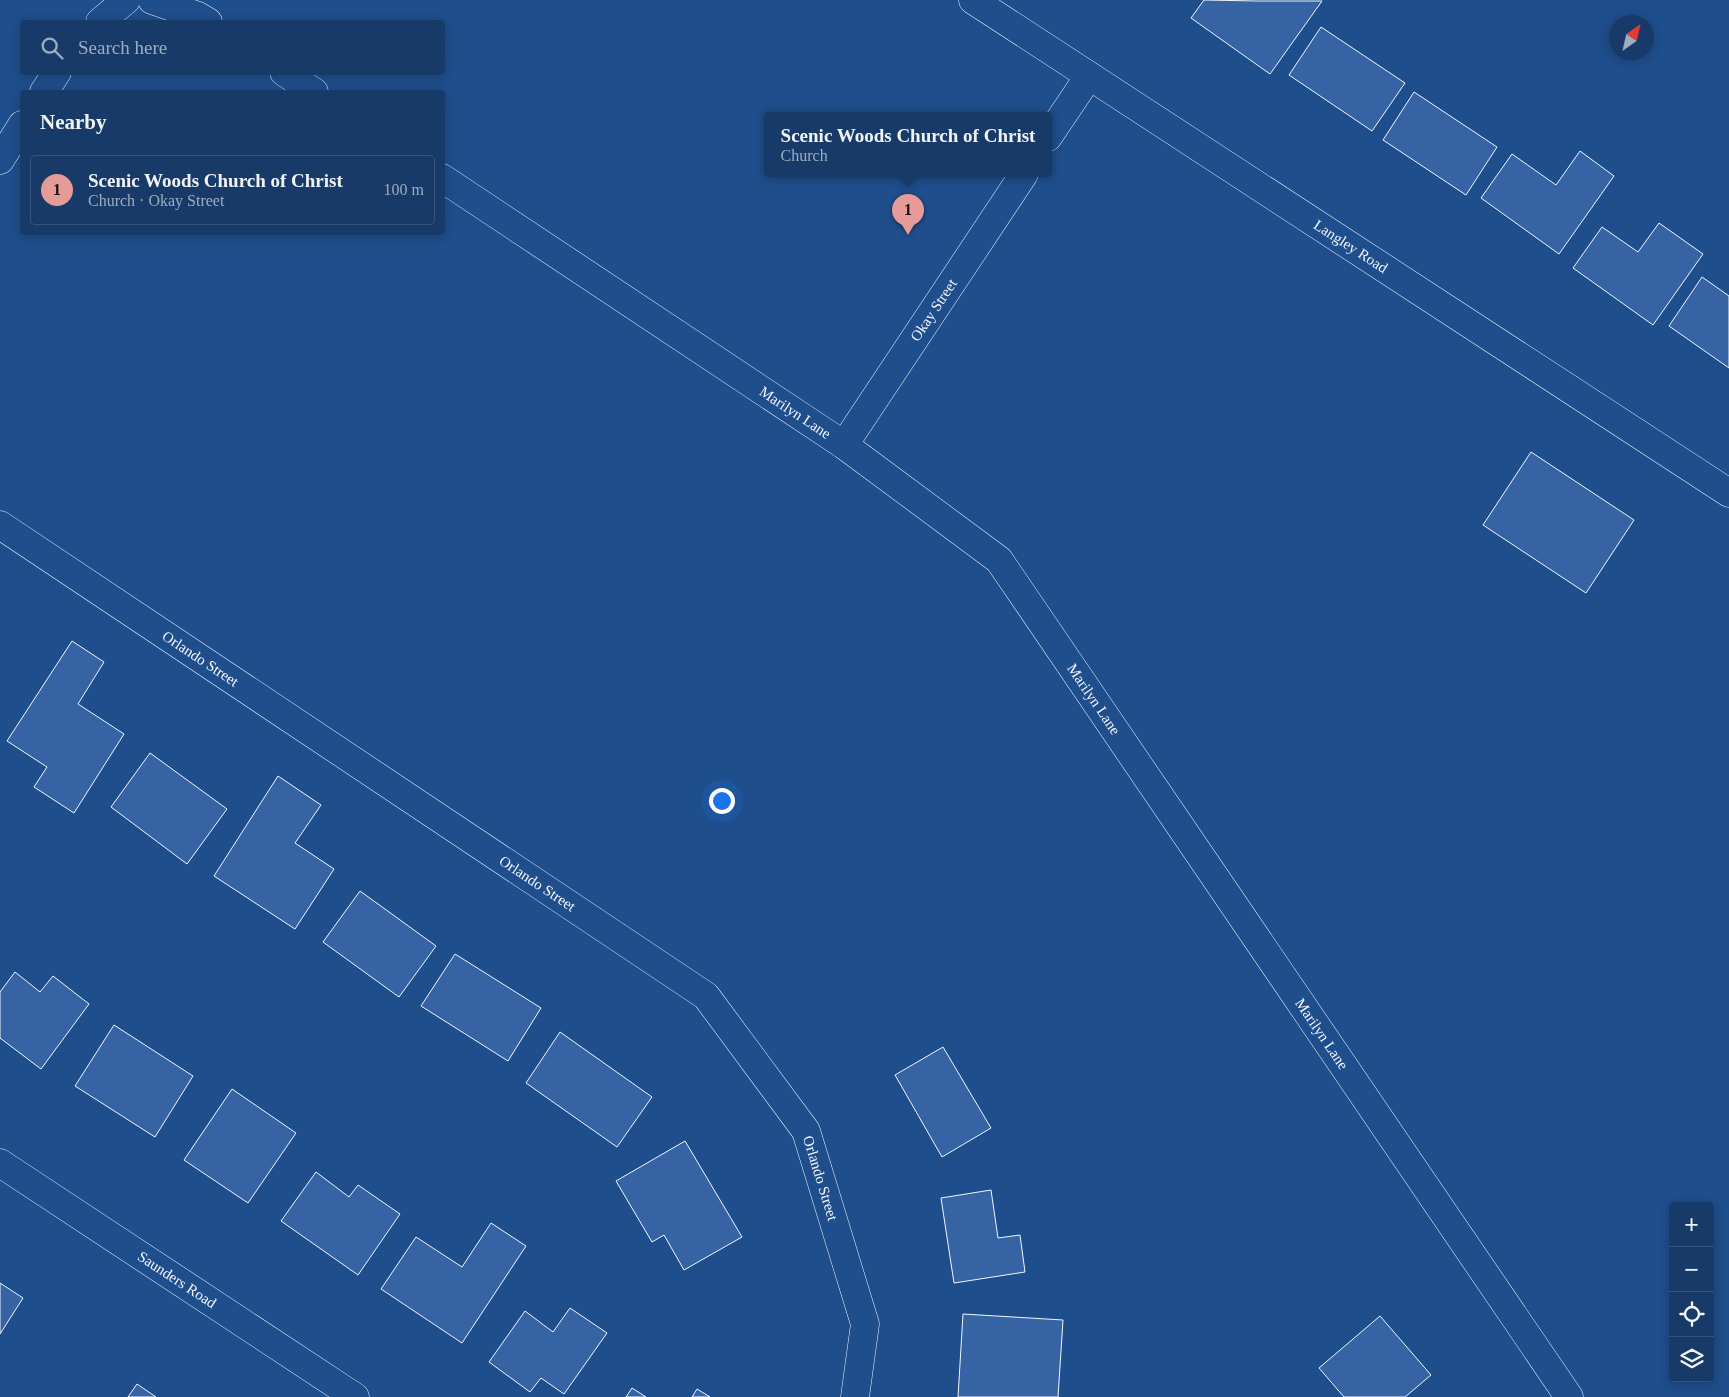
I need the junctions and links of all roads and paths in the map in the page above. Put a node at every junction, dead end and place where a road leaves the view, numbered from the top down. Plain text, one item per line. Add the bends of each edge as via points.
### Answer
1 (126, 0) edge
2 (152, 0) edge
3 (973, 0) edge
4 (102, 20) edge
5 (205, 20) edge
6 (55, 75) edge
7 (288, 75) edge
8 (1088, 76) junction
9 (45, 90) edge
10 (311, 90) edge
11 (20, 128) edge
12 (1052, 131) edge
13 (0, 160) edge
14 (1022, 177) edge
15 (445, 180) edge
16 (844, 445) junction
17 (1729, 493) edge
18 (0, 525) edge
19 (0, 1163) edge
20 (354, 1397) edge
21 (855, 1397) edge
22 (1569, 1397) edge

1 - 4 street
2 - 5 street
3 - 8 street, Langley Road
6 - 9 street
7 - 10 street
8 - 12 street
8 - 17 street, Langley Road
11 - 13 street
14 - 16 street, Okay Street
15 - 16 street, Marilyn Lane
16 - 22 street, Marilyn Lane via 999,560
18 - 21 street, Orlando Street via 706,996 806,1131 865,1324
19 - 20 street, Saunders Road

